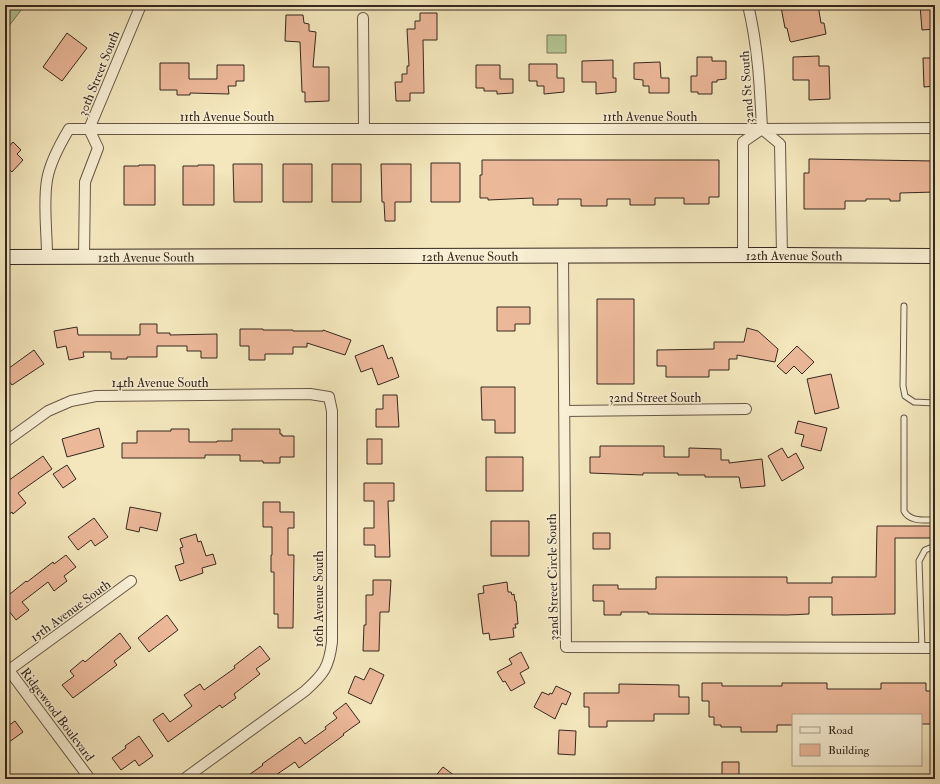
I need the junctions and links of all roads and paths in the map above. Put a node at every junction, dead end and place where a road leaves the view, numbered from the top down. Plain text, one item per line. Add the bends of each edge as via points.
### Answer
1 (141, 5) edge
2 (748, 5) edge
3 (363, 18) dead end
4 (935, 128) edge
5 (89, 129) junction
6 (364, 129) junction
7 (762, 129) junction
8 (743, 255) junction
9 (782, 255) junction
10 (47, 256) junction
11 (84, 256) junction
12 (563, 256) junction
13 (935, 256) edge
14 (5, 257) edge
15 (904, 306) dead end
16 (328, 397) joint
17 (935, 403) edge
18 (564, 410) junction
19 (746, 410) dead end
20 (904, 418) dead end
21 (5, 442) edge
22 (935, 520) edge
23 (935, 546) edge
24 (131, 581) dead end
25 (922, 648) junction
26 (935, 648) edge
27 (6, 670) edge
28 (90, 779) edge
29 (184, 779) edge

1 - 5 street, 30th Street South
2 - 7 street, 32nd St South via 758,60
3 - 6 street
4 - 7 street, 11th Avenue South
5 - 6 street, 11th Avenue South
5 - 10 street, 30th Street South via 69,129 58,147 47,179
5 - 11 street, 30th Street South via 98,148 85,182
6 - 7 street, 11th Avenue South
7 - 8 street via 743,142
7 - 9 street, 32nd St South via 780,144
8 - 9 street, 12th Avenue South
8 - 12 street, 12th Avenue South
9 - 13 street, 12th Avenue South
10 - 11 street, 12th Avenue South
10 - 14 street, 12th Avenue South
11 - 12 street, 12th Avenue South
12 - 18 street, 32nd Street Circle South
15 - 17 lane via 905,396 914,402
16 - 21 street, 14th Avenue South via 310,394 96,396 71,401 48,410
16 - 29 street, 16th Avenue South via 332,411 330,659 321,677 305,691
18 - 19 street, 32nd Street South
18 - 25 street, 32nd Street Circle South via 566,647
20 - 22 lane via 904,511 913,519
23 - 25 lane via 925,550 919,561
24 - 27 street, 15th Avenue South
25 - 26 street, 32nd Street Circle South
27 - 28 street, Ridgewood Boulevard

